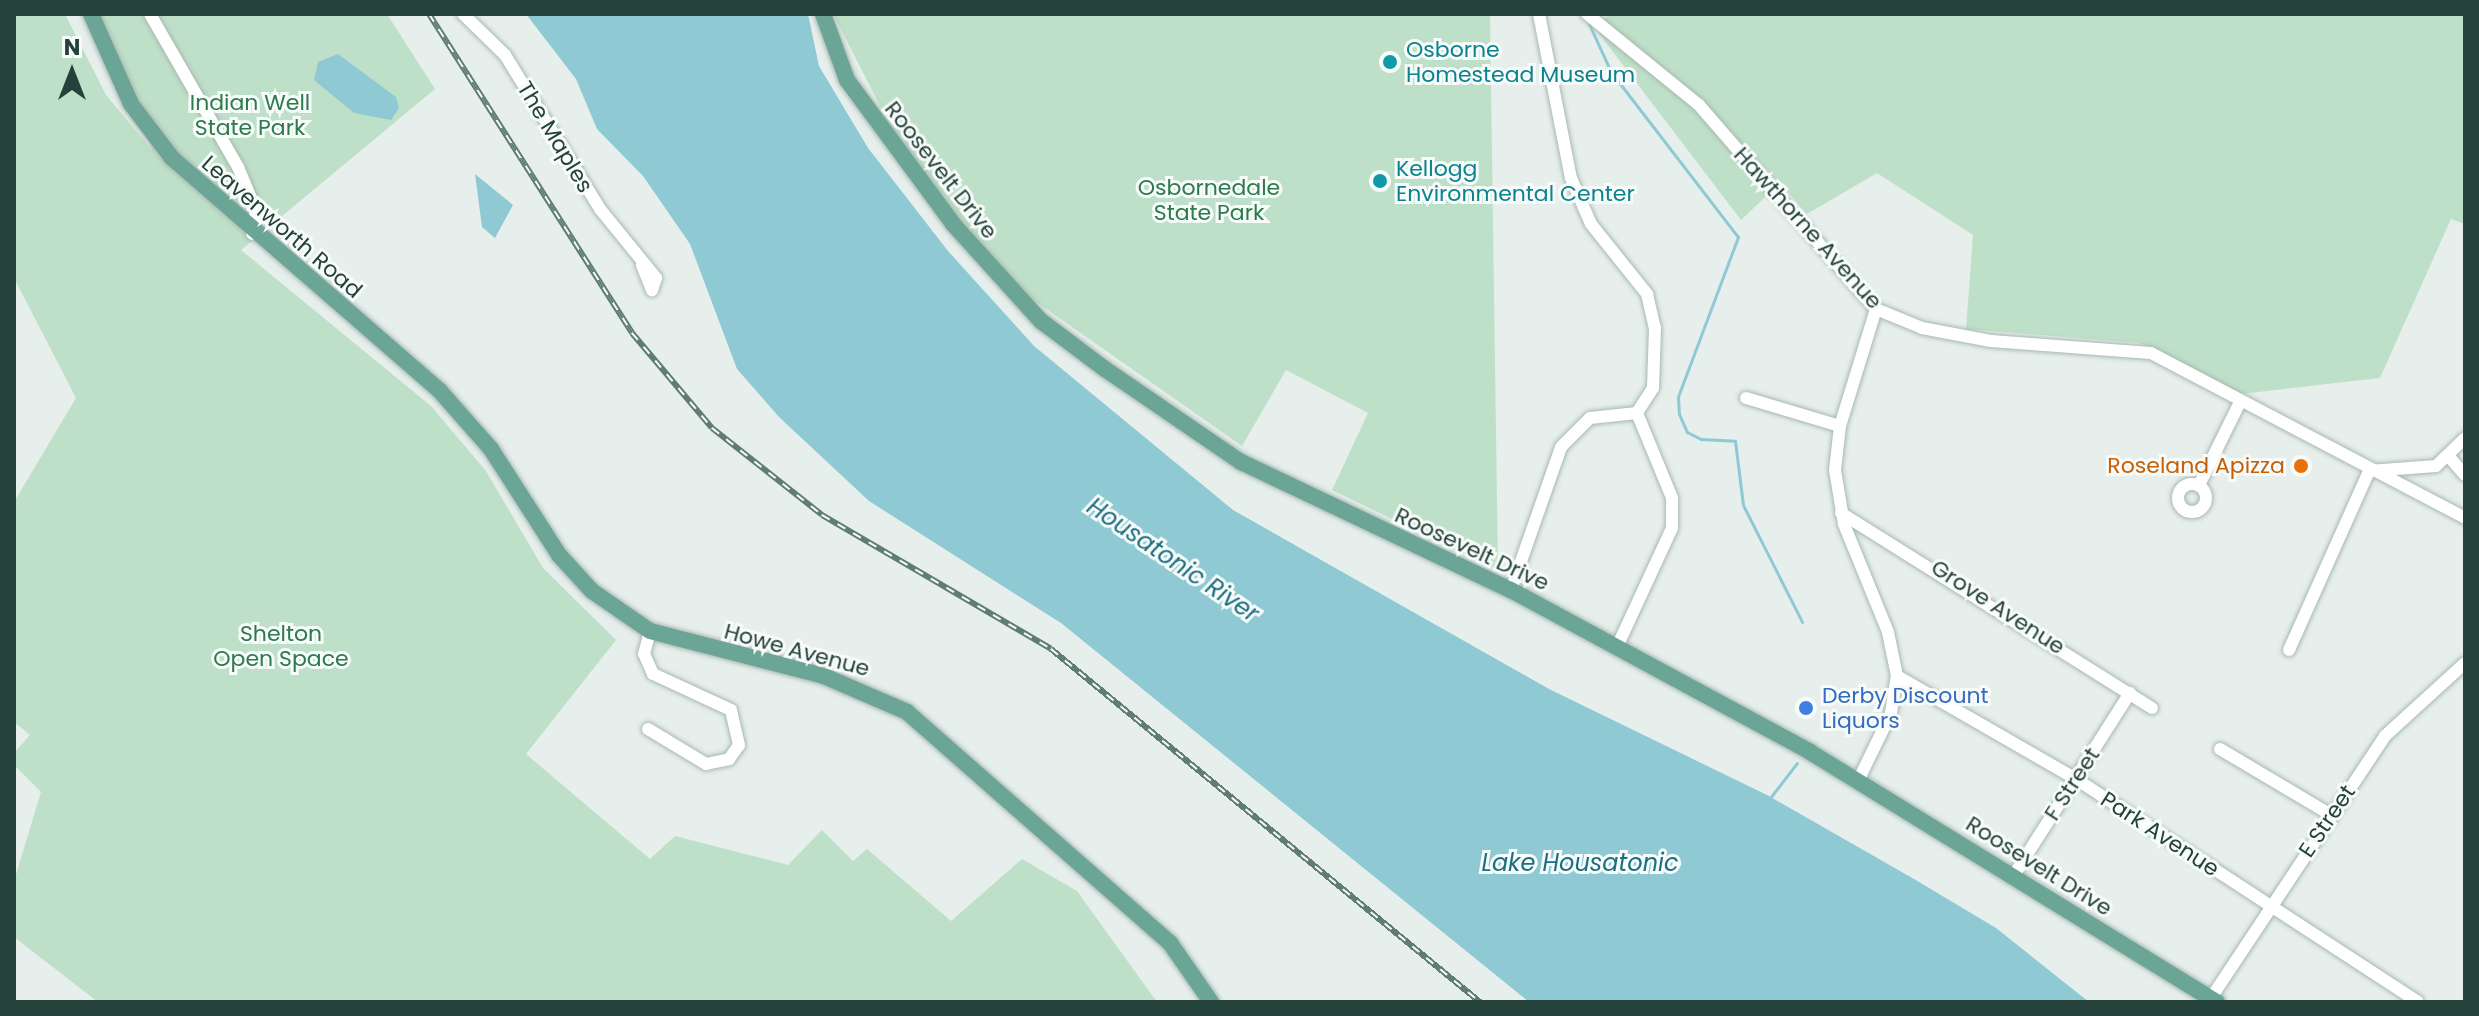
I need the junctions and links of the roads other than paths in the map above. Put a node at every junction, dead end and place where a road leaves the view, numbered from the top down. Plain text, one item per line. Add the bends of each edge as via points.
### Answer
1 (91, 14) edge
2 (150, 14) edge
3 (463, 14) edge
4 (823, 14) edge
5 (1539, 14) edge
6 (1587, 14) edge
7 (252, 234) junction
8 (642, 265) dead end
9 (1876, 309) junction
10 (419, 372) joint
11 (1746, 398) dead end
12 (2239, 404) junction
13 (1637, 413) junction
14 (1840, 426) junction
15 (2465, 438) edge
16 (2451, 459) junction
17 (2369, 471) junction
18 (2465, 475) edge
19 (2199, 485) dead end
20 (1841, 513) junction
21 (2465, 518) edge
22 (1511, 590) junction
23 (650, 631) junction
24 (1618, 645) junction
25 (2289, 650) dead end
26 (2465, 663) edge
27 (1897, 676) junction
28 (2130, 693) junction
29 (2152, 708) dead end
30 (648, 729) dead end
31 (2220, 749) dead end
32 (2076, 779) junction
33 (1858, 781) junction
34 (2331, 815) junction
35 (2014, 875) junction
36 (2271, 907) junction
37 (2214, 1000) edge
38 (1211, 1002) edge
39 (2418, 1002) edge

1 - 7 main road, Leavenworth Road via 150,131
2 - 7 street via 238,167 256,210
3 - 8 street, The Maples via 505,55
4 - 22 main road, Roosevelt Drive via 847,80 871,117 997,278 1041,321 1241,462
5 - 13 street via 1571,178 1591,224 1640,283 1652,310 1655,377
6 - 9 street, Hawthorne Avenue via 1699,105
7 - 10 main road, Leavenworth Road
9 - 12 street, Hawthorne Avenue via 1922,328 1991,341 2143,351
9 - 14 street
10 - 23 main road, Howe Avenue via 491,449 578,578
11 - 14 street
12 - 17 street, Hawthorne Avenue
12 - 19 street
13 - 22 street via 1590,418 1561,447
13 - 24 street via 1673,517
14 - 20 street
15 - 16 street
16 - 17 street via 2416,470
16 - 18 street
17 - 21 street, Hawthorne Avenue
17 - 25 street
20 - 27 street via 1888,632
20 - 28 street, Grove Avenue
22 - 24 main road, Roosevelt Drive
23 - 30 street via 644,654 653,674 731,710 739,745 729,759 706,764
23 - 38 main road, Howe Avenue via 824,676 907,712 1170,943
24 - 33 main road, Roosevelt Drive
26 - 34 street, E Street via 2385,736
27 - 32 street, Park Avenue
27 - 33 street via 1887,724
28 - 29 street, Grove Avenue
28 - 32 street, F Street
31 - 34 street
32 - 35 street, F Street
32 - 36 street, Park Avenue
33 - 35 main road, Roosevelt Drive
34 - 36 street, E Street
35 - 37 main road, Roosevelt Drive
36 - 37 street, E Street
36 - 39 street, Park Avenue

